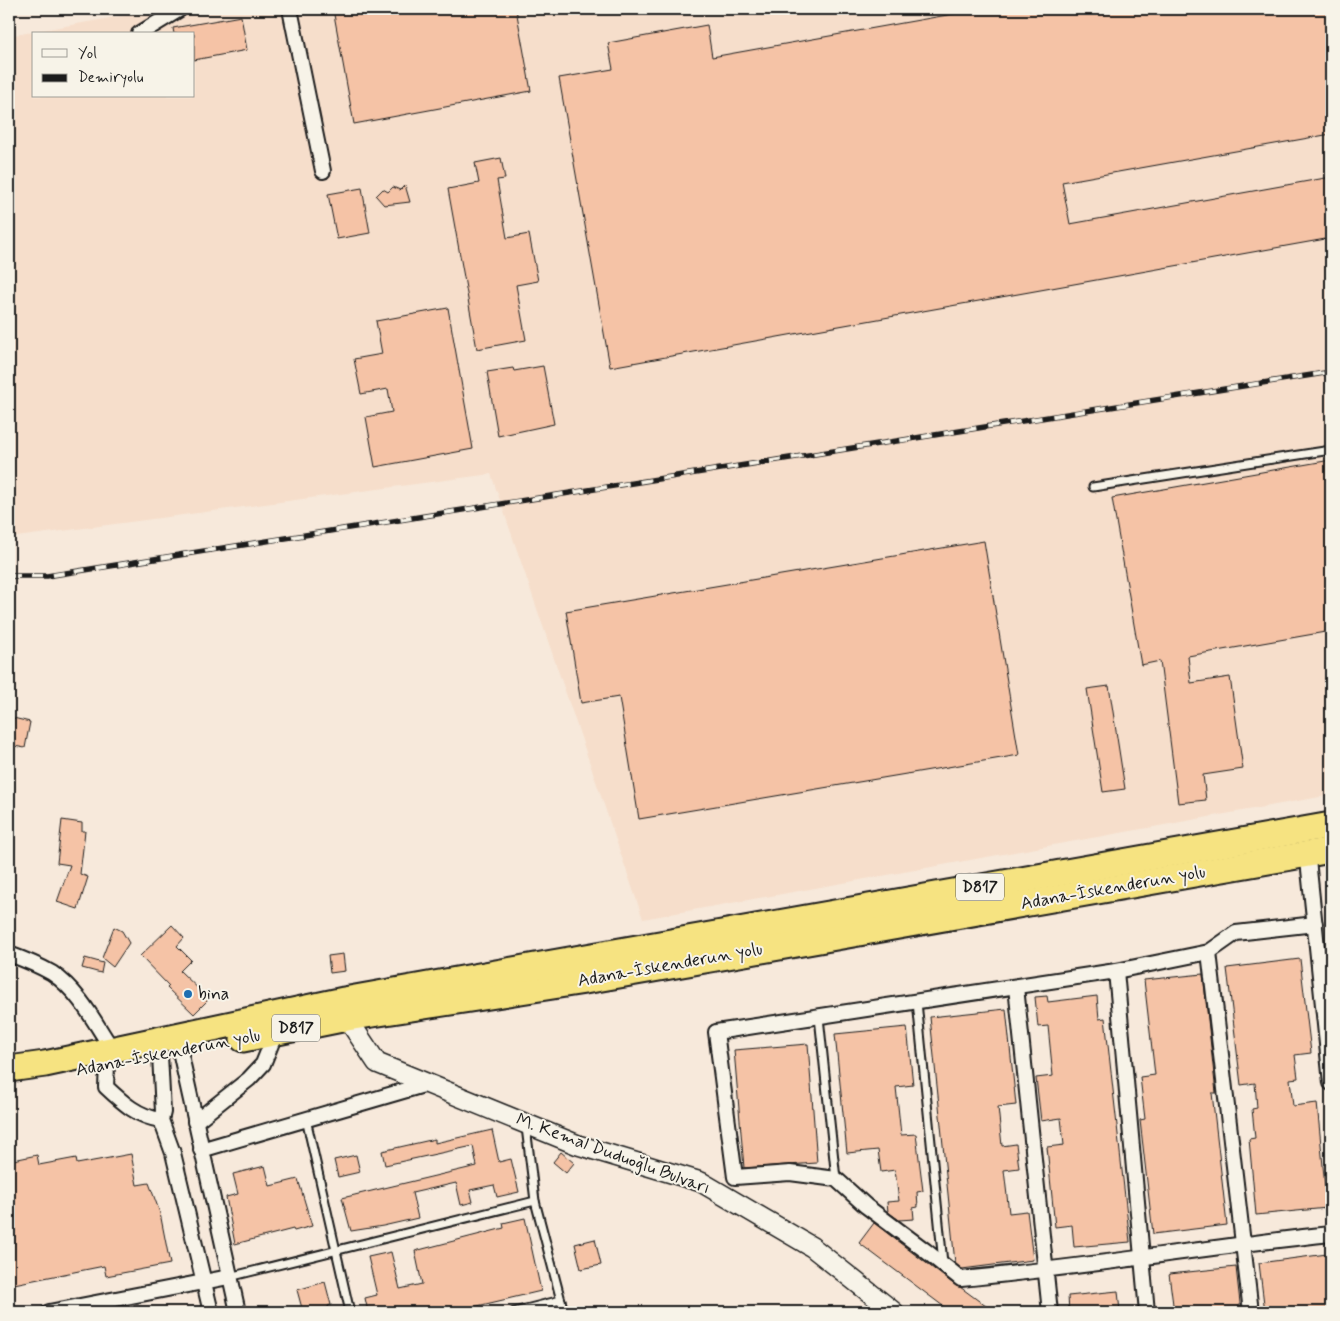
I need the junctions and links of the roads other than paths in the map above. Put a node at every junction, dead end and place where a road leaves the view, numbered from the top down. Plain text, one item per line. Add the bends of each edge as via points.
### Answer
1 (180, 9) edge
2 (290, 9) edge
3 (142, 32) edge
4 (322, 171) dead end
5 (1331, 450) edge
6 (1093, 487) dead end
7 (1331, 825) edge
8 (1314, 844) edge
9 (1315, 924) junction
10 (1209, 952) junction
11 (9, 954) edge
12 (631, 960) junction
13 (1116, 971) junction
14 (1016, 987) junction
15 (917, 1002) junction
16 (345, 1009) junction
17 (819, 1017) junction
18 (276, 1032) junction
19 (170, 1053) junction
20 (109, 1057) junction
21 (9, 1069) edge
22 (9, 1082) edge
23 (1331, 1083) edge
24 (427, 1084) junction
25 (306, 1119) junction
26 (161, 1120) junction
27 (195, 1122) junction
28 (525, 1124) junction
29 (201, 1150) junction
30 (836, 1180) junction
31 (535, 1201) junction
32 (1331, 1234) edge
33 (1244, 1243) junction
34 (335, 1252) junction
35 (1142, 1258) junction
36 (943, 1264) junction
37 (1047, 1271) junction
38 (229, 1277) junction
39 (203, 1282) junction
40 (561, 1300) junction
41 (96, 1308) edge
42 (50, 1312) edge
43 (211, 1312) edge
44 (238, 1312) edge
45 (350, 1312) edge
46 (514, 1312) edge
47 (564, 1312) edge
48 (894, 1312) edge
49 (1050, 1312) edge
50 (1147, 1312) edge
51 (1251, 1312) edge

1 - 3 street
2 - 4 street
5 - 6 lane
7 - 8 highway, D817
8 - 9 street
8 - 12 highway, D817
9 - 10 street via 1236,933
9 - 23 street
10 - 13 street
10 - 33 street
11 - 20 street via 53,974 80,1000
12 - 16 highway, D817 via 582,956
12 - 16 highway, Adana-İskenderun yolu / D817 via 585,981
13 - 14 street
13 - 35 street
14 - 15 street
14 - 37 street
15 - 17 street
15 - 36 lane
16 - 18 highway, Adana-İskenderun yolu / D817
16 - 20 highway, D817
16 - 24 street, M. Kemal Duduoğlu Bulvarı via 377,1063
17 - 30 lane
17 - 30 street via 716,1032 735,1177 790,1173
18 - 19 highway, Adana-İskenderun yolu / D817
18 - 27 street via 263,1064
19 - 20 highway, Adana-İskenderun yolu / D817
19 - 26 street
19 - 27 street
20 - 21 highway, D817
20 - 22 highway, Adana-İskenderun yolu / D817 via 52,1076
20 - 26 street via 106,1087 128,1107 149,1118
24 - 25 street
24 - 28 street, M. Kemal Duduoğlu Bulvarı
25 - 29 street
25 - 34 lane
26 - 39 street via 173,1153
27 - 29 street
28 - 31 lane
28 - 48 street, M. Kemal Duduoğlu Bulvarı via 578,1145 701,1182 812,1247
29 - 38 street
30 - 36 street
31 - 34 lane
31 - 40 lane
32 - 33 street
33 - 35 street
33 - 51 street
34 - 38 lane
34 - 45 lane
35 - 37 street
35 - 50 street
36 - 37 street via 961,1279
37 - 49 street
38 - 39 street
38 - 44 street
39 - 41 street
39 - 43 street
40 - 46 lane
40 - 47 lane
41 - 42 street

